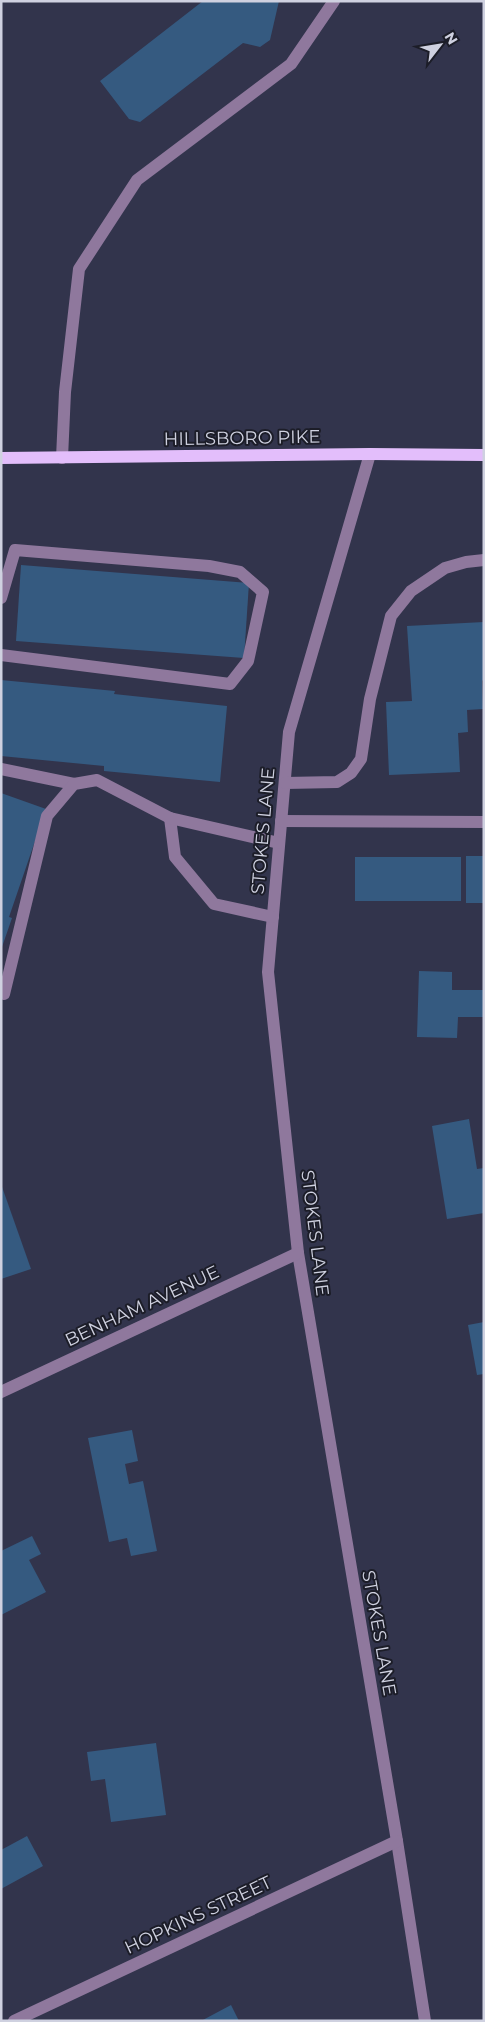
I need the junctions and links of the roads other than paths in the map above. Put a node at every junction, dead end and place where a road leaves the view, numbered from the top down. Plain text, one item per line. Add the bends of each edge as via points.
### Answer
1 (334, 1) edge
2 (370, 454) junction
3 (484, 455) edge
4 (1, 458) edge
5 (62, 458) junction
6 (484, 560) edge
7 (1, 598) edge
8 (1, 655) edge
9 (1, 769) edge
10 (285, 783) junction
11 (74, 784) junction
12 (170, 818) junction
13 (281, 821) junction
14 (484, 822) edge
15 (279, 843) junction
16 (273, 917) junction
17 (4, 994) dead end
18 (298, 1253) junction
19 (1, 1392) edge
20 (397, 1841) junction
21 (14, 2021) edge
22 (425, 2021) edge

1 - 5 street via 290,64 138,180 79,269 64,392
2 - 3 main road, HILLSBORO PIKE
2 - 5 main road, HILLSBORO PIKE
2 - 10 street, STOKES LANE via 289,732
4 - 5 main road, HILLSBORO PIKE
6 - 10 street via 445,568 411,590 391,616 370,699 362,759 351,773 337,782
7 - 8 street via 15,550 209,566 240,572 263,592 248,661 230,684
9 - 11 street
10 - 13 street, STOKES LANE
11 - 12 street via 97,780
11 - 17 street via 47,816
12 - 15 street
12 - 16 street via 175,857 214,904
13 - 14 street
13 - 15 street, STOKES LANE
15 - 16 street, STOKES LANE
16 - 18 street, STOKES LANE via 268,972
18 - 19 street, BENHAM AVENUE
18 - 20 street, STOKES LANE
20 - 21 street, HOPKINS STREET
20 - 22 street, STOKES LANE

